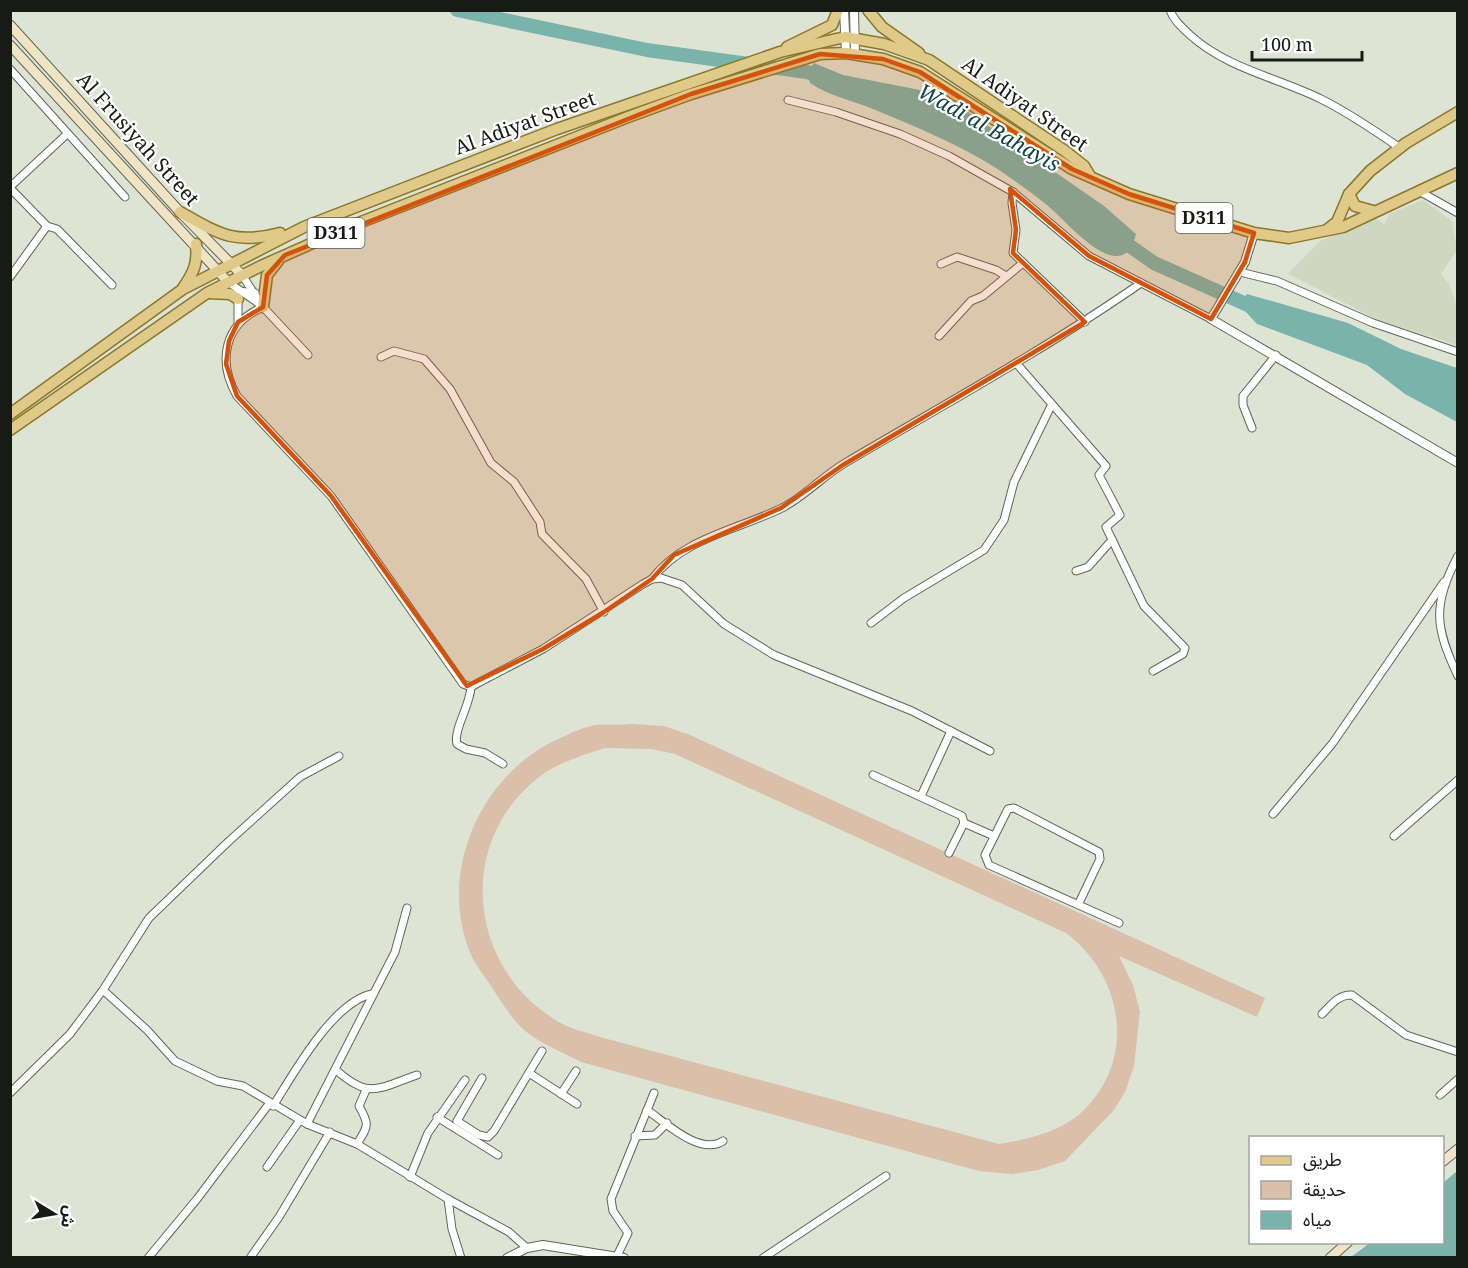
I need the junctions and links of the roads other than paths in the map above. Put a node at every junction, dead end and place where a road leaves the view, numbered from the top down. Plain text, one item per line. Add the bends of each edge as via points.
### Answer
1 (838, 10) edge
2 (844, 10) edge
3 (854, 10) edge
4 (868, 10) edge
5 (1170, 10) edge
6 (10, 25) edge
7 (850, 38) junction
8 (10, 45) edge
9 (780, 52) junction
10 (850, 54) junction
11 (928, 60) junction
12 (10, 69) edge
13 (788, 100) dead end
14 (1458, 112) edge
15 (66, 135) junction
16 (1400, 148) junction
17 (1458, 173) edge
18 (1090, 176) junction
19 (10, 188) edge
20 (1419, 191) junction
21 (1013, 192) junction
22 (1349, 194) junction
23 (124, 197) dead end
24 (180, 212) junction
25 (1373, 212) junction
26 (1458, 213) edge
27 (47, 226) junction
28 (304, 227) junction
29 (1254, 233) junction
30 (1323, 233) junction
31 (196, 244) junction
32 (285, 255) junction
33 (230, 263) junction
34 (1023, 263) junction
35 (941, 264) dead end
36 (217, 270) junction
37 (1240, 272) junction
38 (242, 275) junction
39 (1006, 276) junction
40 (10, 277) edge
41 (228, 282) junction
42 (1141, 283) junction
43 (112, 285) dead end
44 (183, 289) junction
45 (207, 293) junction
46 (255, 293) junction
47 (238, 295) junction
48 (263, 307) junction
49 (1211, 319) junction
50 (238, 322) junction
51 (1085, 322) junction
52 (939, 336) dead end
53 (1458, 352) edge
54 (308, 355) dead end
55 (1276, 355) junction
56 (381, 357) dead end
57 (1017, 364) junction
58 (1051, 406) junction
59 (10, 414) edge
60 (1252, 428) dead end
61 (10, 430) edge
62 (1458, 463) edge
63 (1112, 540) junction
64 (1458, 556) edge
65 (1076, 571) dead end
66 (652, 579) junction
67 (1444, 582) junction
68 (604, 612) junction
69 (871, 623) dead end
70 (1154, 671) dead end
71 (1458, 676) edge
72 (471, 687) junction
73 (951, 731) junction
74 (990, 751) dead end
75 (339, 756) dead end
76 (503, 764) dead end
77 (873, 775) dead end
78 (1458, 780) edge
79 (921, 796) junction
80 (1273, 813) dead end
81 (964, 823) junction
82 (994, 836) junction
83 (1394, 836) dead end
84 (949, 853) dead end
85 (1077, 905) junction
86 (406, 908) dead end
87 (1119, 923) dead end
88 (104, 990) junction
89 (372, 994) junction
90 (1322, 1014) dead end
91 (542, 1051) dead end
92 (1458, 1052) edge
93 (336, 1070) junction
94 (576, 1071) dead end
95 (529, 1073) junction
96 (417, 1075) dead end
97 (482, 1078) dead end
98 (1458, 1079) edge
99 (465, 1080) dead end
100 (366, 1090) junction
101 (10, 1093) edge
102 (561, 1094) junction
103 (654, 1094) dead end
104 (1440, 1095) dead end
105 (577, 1104) dead end
106 (271, 1105) junction
107 (647, 1110) junction
108 (437, 1117) junction
109 (300, 1120) junction
110 (667, 1123) junction
111 (308, 1124) junction
112 (330, 1132) junction
113 (635, 1136) junction
114 (723, 1141) dead end
115 (357, 1144) junction
116 (1458, 1149) edge
117 (498, 1155) dead end
118 (1444, 1161) edge
119 (267, 1167) dead end
120 (886, 1176) dead end
121 (410, 1177) junction
122 (448, 1199) junction
123 (1346, 1244) edge
124 (527, 1248) junction
125 (148, 1257) edge
126 (250, 1257) edge
127 (461, 1257) edge
128 (507, 1257) edge
129 (620, 1257) edge
130 (763, 1257) edge
131 (1330, 1257) edge

1 - 9 main road via 832,25
2 - 7 street
3 - 7 street
4 - 11 main road via 882,27
5 - 16 street via 1173,19 1209,52 1238,68 1327,102
6 - 24 main road, Al Frusiyah Street
7 - 9 main road, Al Adiyat Street / D311
7 - 10 street
7 - 11 main road, Al Adiyat Street / D311 via 884,44
8 - 31 main road, Al Frusiyah Street
9 - 28 main road, Al Adiyat Street / D311 via 660,92
10 - 18 main road, Al Adiyat Street / D311 via 883,59 920,72 1072,169
10 - 32 main road, Al Adiyat Street / D311 via 820,54 691,94
11 - 18 main road, Al Adiyat Street / D311 via 1065,151
12 - 15 street
13 - 21 street via 900,134
14 - 16 main road
15 - 19 street
15 - 23 street
16 - 22 main road via 1370,171
17 - 20 main road, D311
18 - 29 main road, D311 via 1129,194
19 - 27 street
20 - 25 main road, D311
20 - 26 street
21 - 34 street via 1013,253
21 - 42 street via 1089,256
22 - 25 main road via 1355,206
22 - 30 main road via 1337,222
24 - 28 main road via 238,240
24 - 33 main road, Al Frusiyah Street
25 - 30 main road, D311
27 - 40 street
27 - 43 street via 57,229
28 - 33 main road, Al Adiyat Street / D311
29 - 30 main road, D311 via 1289,238
29 - 37 street
31 - 36 main road, Al Frusiyah Street
31 - 44 main road via 195,270
32 - 38 main road, Al Adiyat Street / D311
32 - 48 main road via 267,275
33 - 36 main road, Al Adiyat Street / D311
33 - 38 main road, Al Frusiyah Street
34 - 39 street
34 - 51 street
35 - 39 street via 957,257
36 - 41 main road, Al Frusiyah Street
36 - 44 main road, Al Adiyat Street / D311
37 - 49 street
37 - 53 street via 1277,281 1373,323
38 - 41 main road, Al Adiyat Street / D311
38 - 46 street
39 - 52 street via 971,301
41 - 45 main road, Al Adiyat Street / D311
41 - 47 street
42 - 49 street
42 - 51 street
44 - 59 main road, Al Adiyat Street / D311
45 - 47 main road
45 - 61 main road, Al Adiyat Street / D311
46 - 47 street
46 - 48 street
47 - 48 street
47 - 50 street
48 - 50 street
48 - 54 street
49 - 55 street
50 - 72 street via 229,341 226,364 237,396 331,496 460,681
51 - 57 street
55 - 60 street via 1243,396
55 - 62 street
56 - 68 street via 394,351 426,361 456,397 491,463 514,482 540,522 542,534 586,579
57 - 58 street
57 - 66 street via 843,465 811,491 781,508 674,555
58 - 63 street via 1106,466 1099,476 1120,515 1106,526
58 - 69 street via 1014,482 1004,520 984,550 904,598
63 - 65 street via 1088,567
63 - 70 street via 1144,606 1185,648 1183,654
64 - 67 street
66 - 68 street
66 - 73 street via 682,585 723,624 774,656 912,711
67 - 71 street via 1439,600 1440,625 1448,657
67 - 80 street via 1332,744
68 - 72 street
72 - 76 street via 457,744
73 - 74 street
73 - 79 street
75 - 88 street via 300,777 149,918
77 - 79 street
78 - 83 street
79 - 81 street via 962,816
81 - 82 street
81 - 84 street
82 - 85 street via 986,855 989,865
82 - 85 street via 1012,807 1099,852 1100,860
85 - 87 street
86 - 89 street via 394,952
88 - 101 street via 70,1034
88 - 106 street via 175,1061 217,1081 243,1086
89 - 93 street
89 - 106 street via 357,998 327,1028
90 - 92 street via 1345,994 1352,995 1406,1035
91 - 95 street
93 - 100 street via 355,1087
93 - 111 street
94 - 102 street
95 - 97 street via 488,1137 457,1121
95 - 102 street
96 - 100 street
98 - 104 street
99 - 108 street
100 - 115 street via 359,1106 367,1125
102 - 105 street
103 - 107 street
106 - 109 street
106 - 125 street
107 - 110 street
107 - 113 street
108 - 117 street
108 - 121 street
109 - 111 street
109 - 119 street
110 - 113 street via 655,1135
110 - 114 street via 703,1144
111 - 112 street
112 - 115 street
112 - 126 street
113 - 129 street via 611,1199 613,1212 628,1233
115 - 121 street
116 - 118 main road
120 - 130 street
121 - 122 street
122 - 124 street via 509,1232
122 - 127 street
123 - 131 main road
124 - 128 street
124 - 129 street via 552,1246

